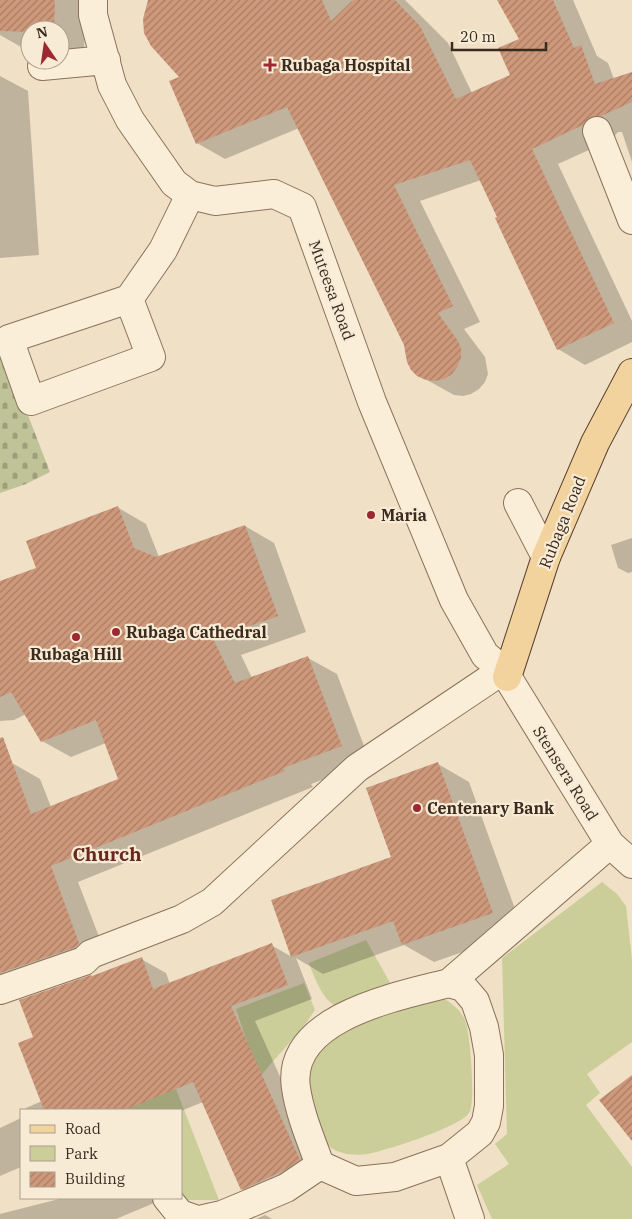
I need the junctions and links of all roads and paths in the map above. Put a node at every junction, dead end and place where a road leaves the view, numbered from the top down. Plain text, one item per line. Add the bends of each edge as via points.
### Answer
1 (93, 0) edge
2 (106, 60) junction
3 (70, 63) edge
4 (597, 131) dead end
5 (190, 195) junction
6 (632, 220) edge
7 (129, 298) junction
8 (632, 373) edge
9 (518, 503) dead end
10 (546, 557) junction
11 (505, 674) junction
12 (610, 844) junction
13 (632, 864) edge
14 (449, 983) junction
15 (0, 990) edge
16 (450, 1158) junction
17 (320, 1165) junction
18 (168, 1199) edge
19 (194, 1219) edge
20 (204, 1219) edge
21 (470, 1219) edge

1 - 2 street, Muteesa Road via 93,14
2 - 3 street
2 - 5 street, Muteesa Road via 112,85 130,120 174,183
4 - 6 street
5 - 7 street via 163,250
5 - 11 street, Muteesa Road via 215,201 274,194 302,207 372,402 454,600 485,655
7 - 7 street via 10,339 31,402 151,357
8 - 10 main road, Rubaga Road via 595,443
9 - 10 street
10 - 11 main road, Rubaga Road
11 - 12 street, Stensera Road
11 - 15 street via 357,768 212,902 182,919 92,954 84,961
12 - 13 street, Stensera Road
12 - 14 street
14 - 16 street via 463,987 475,1001 489,1055 486,1122 480,1133
14 - 17 street via 347,1014 314,1036 301,1054 296,1087
16 - 17 street via 395,1177 356,1181
16 - 21 street
17 - 20 street via 286,1188 222,1215
18 - 19 street via 180,1214

